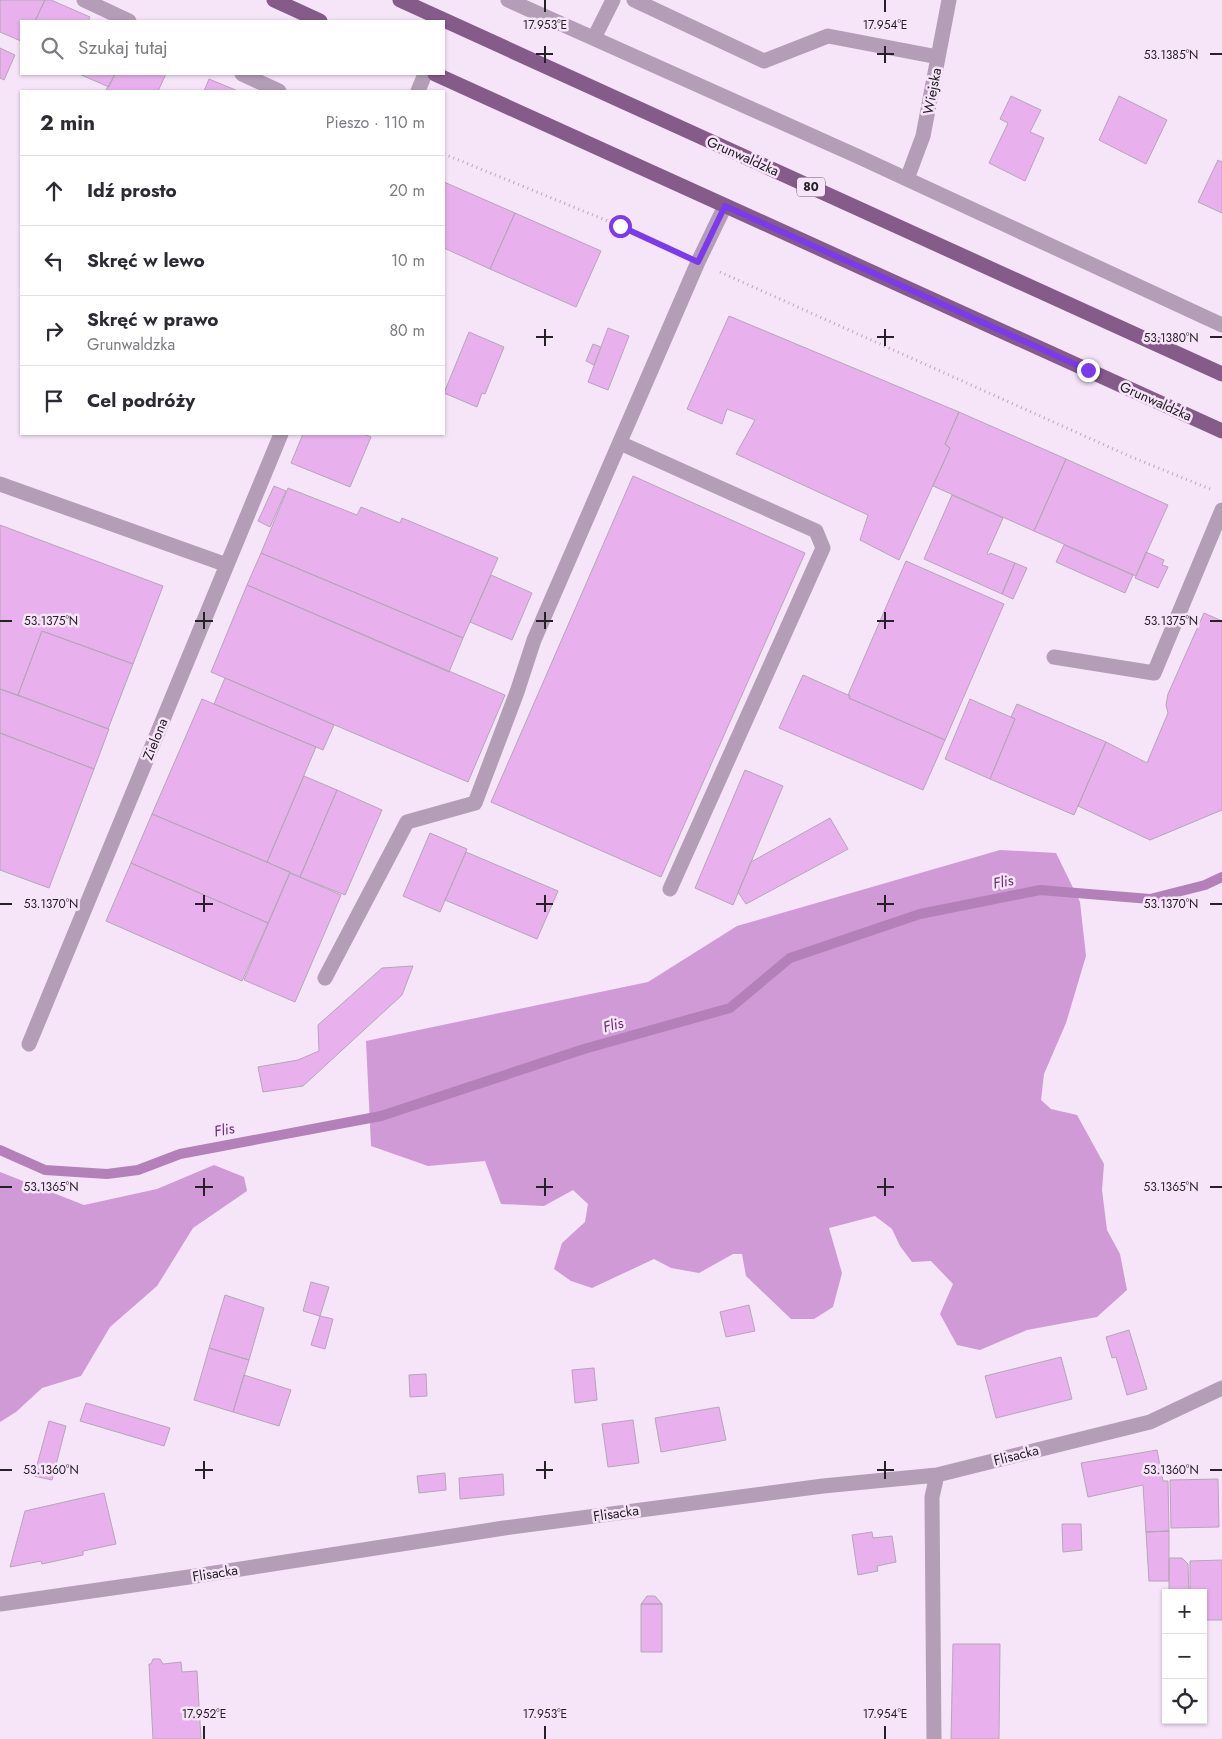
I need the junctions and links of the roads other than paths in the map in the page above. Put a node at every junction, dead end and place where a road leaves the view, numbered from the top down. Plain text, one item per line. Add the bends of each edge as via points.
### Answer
1 (84, 0) edge
2 (274, 0) edge
3 (400, 0) edge
4 (508, 0) edge
5 (613, 0) edge
6 (634, 0) edge
7 (949, 0) edge
8 (127, 20) edge
9 (318, 20) edge
10 (444, 20) edge
11 (445, 20) edge
12 (594, 38) junction
13 (938, 57) junction
14 (244, 75) edge
15 (425, 75) edge
16 (437, 75) edge
17 (277, 90) edge
18 (418, 90) edge
19 (907, 179) junction
20 (725, 206) junction
21 (1222, 325) edge
22 (1222, 374) edge
23 (1222, 431) edge
24 (281, 435) edge
25 (620, 443) junction
26 (0, 484) edge
27 (1222, 510) edge
28 (227, 565) junction
29 (1054, 657) dead end
30 (670, 889) dead end
31 (325, 978) dead end
32 (28, 1044) dead end
33 (1222, 1388) edge
34 (937, 1475) junction
35 (0, 1604) edge
36 (934, 1739) edge

1 - 8 street
2 - 9 main road
3 - 10 main road, Grunwaldzka / 80
4 - 12 street
5 - 12 street
6 - 13 street via 764,61 828,36
7 - 13 street, Wiejska
11 - 22 main road, Grunwaldzka / 80
12 - 19 street
13 - 19 street, Wiejska via 923,136
14 - 17 street
15 - 18 street
16 - 20 main road, Grunwaldzka
19 - 21 street
20 - 23 main road, Grunwaldzka
20 - 25 street
24 - 28 street, Zielona
25 - 30 street via 816,531 823,548
25 - 31 street via 534,640 518,692 475,803 407,822
26 - 28 street
27 - 29 street via 1154,673
28 - 32 street, Zielona
33 - 34 street, Flisacka via 1150,1422
34 - 35 street, Flisacka via 823,1486 504,1528
34 - 36 street via 932,1497

